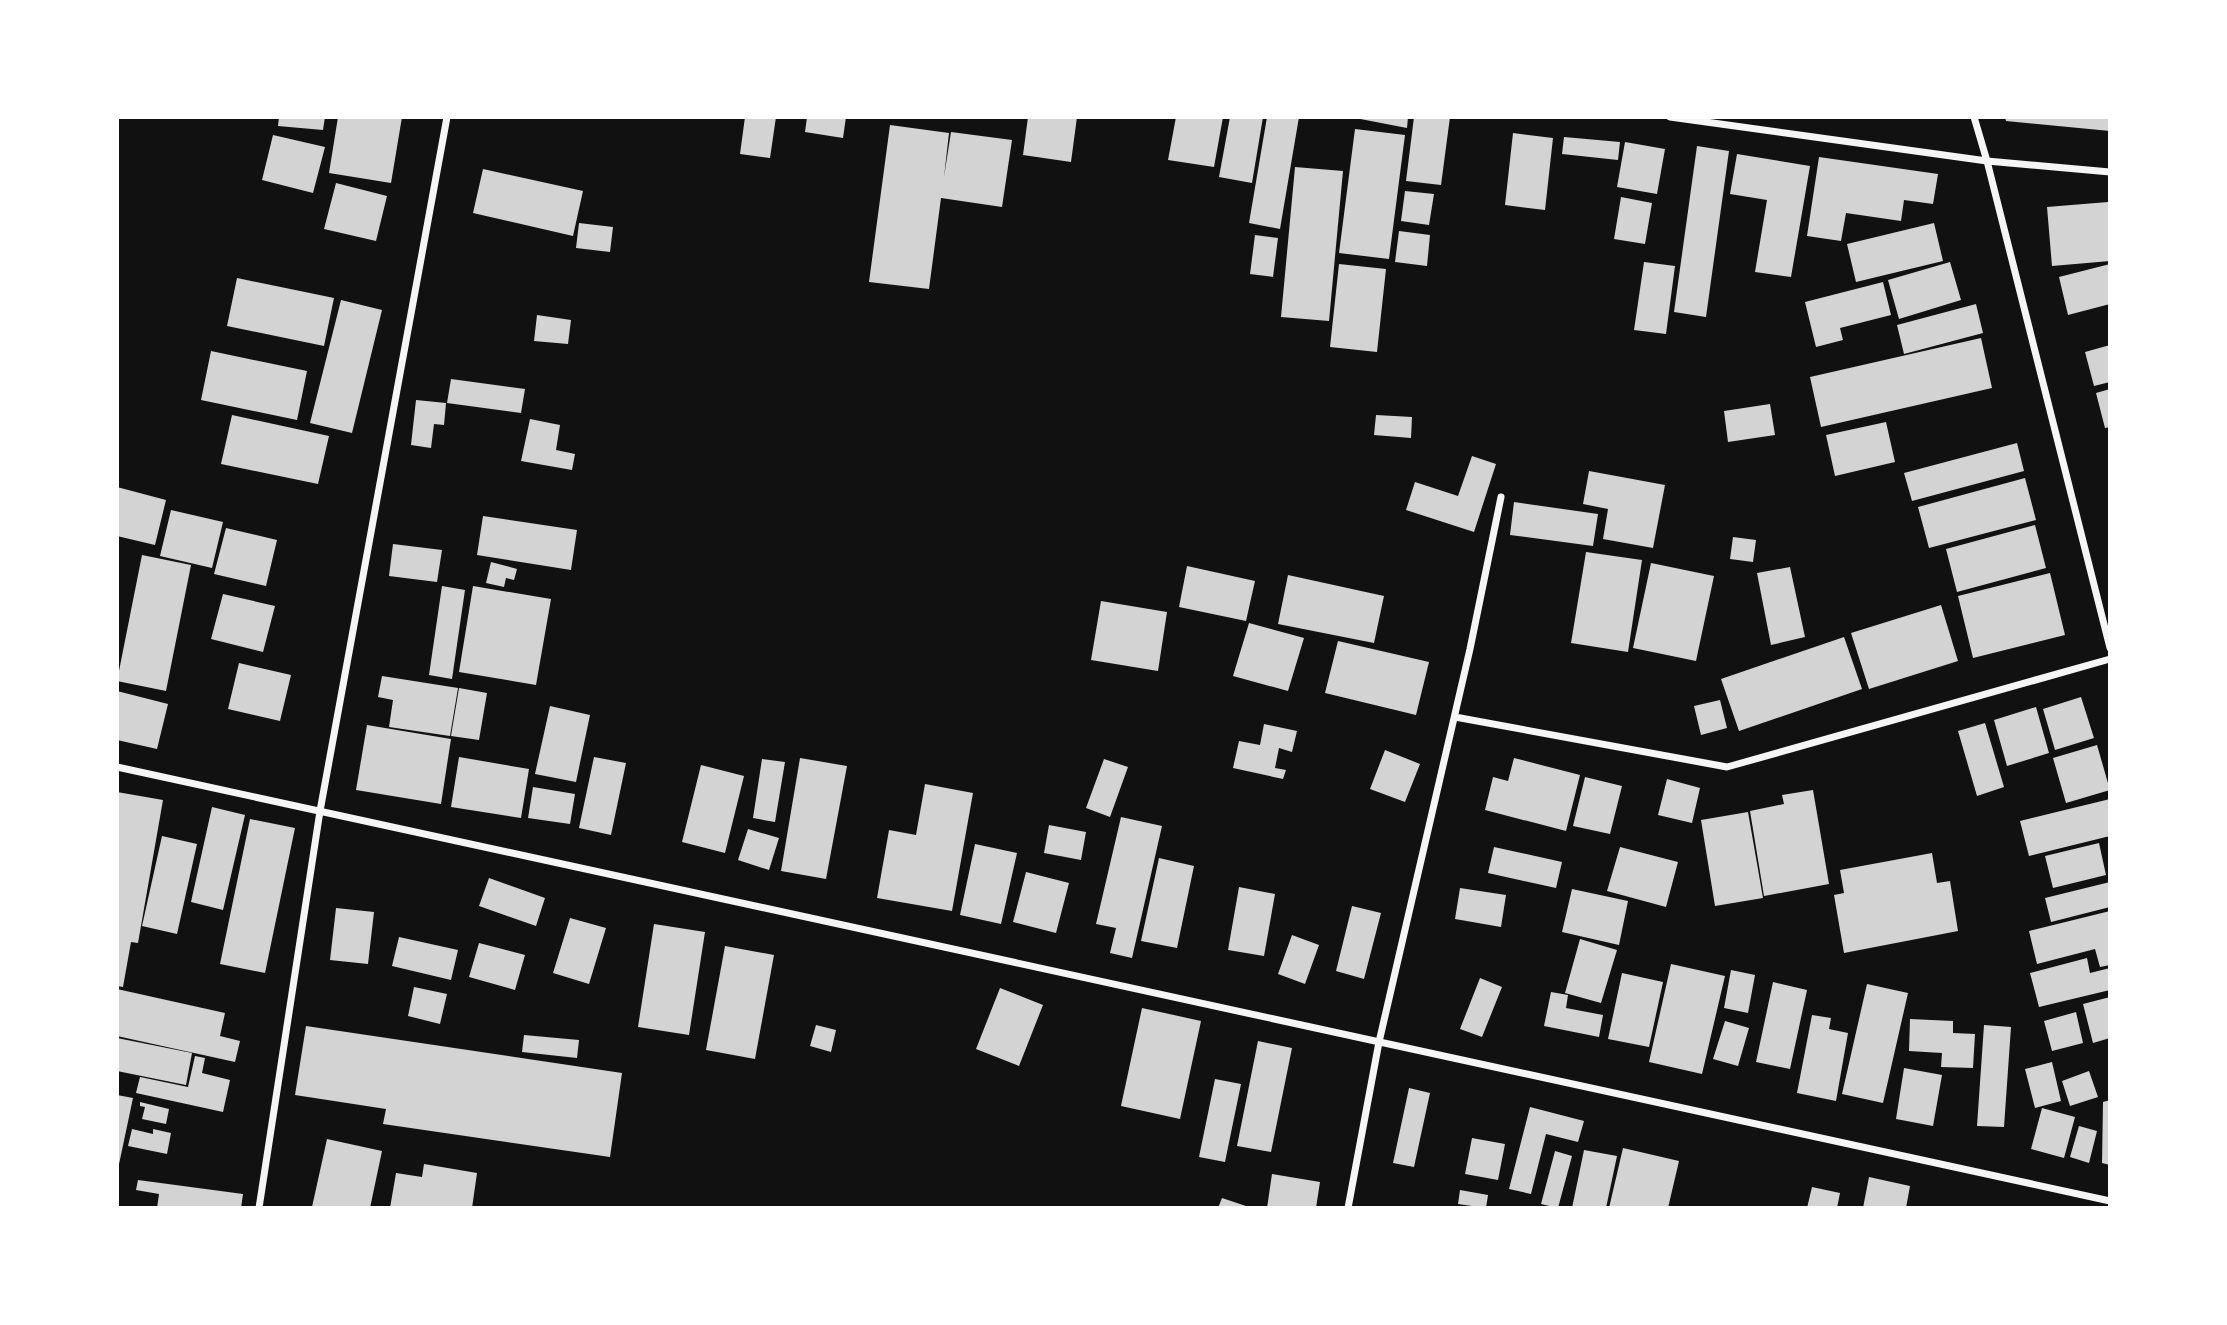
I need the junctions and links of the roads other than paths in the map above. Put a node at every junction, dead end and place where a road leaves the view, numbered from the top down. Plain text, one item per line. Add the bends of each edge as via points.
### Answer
1 (447, 117) edge
2 (1670, 117) edge
3 (1974, 117) edge
4 (1987, 161) junction
5 (2110, 172) edge
6 (1501, 497) dead end
7 (2110, 648) edge
8 (2110, 659) edge
9 (1455, 717) junction
10 (117, 767) edge
11 (320, 811) junction
12 (1379, 1042) junction
13 (2110, 1201) edge
14 (259, 1208) edge
15 (1348, 1208) edge

1 - 11 street
2 - 4 street
3 - 4 street
4 - 5 street
4 - 7 street
6 - 9 street
8 - 9 street via 1727,767
9 - 12 street
10 - 11 street
11 - 12 street
11 - 14 street
12 - 13 street
12 - 15 street

